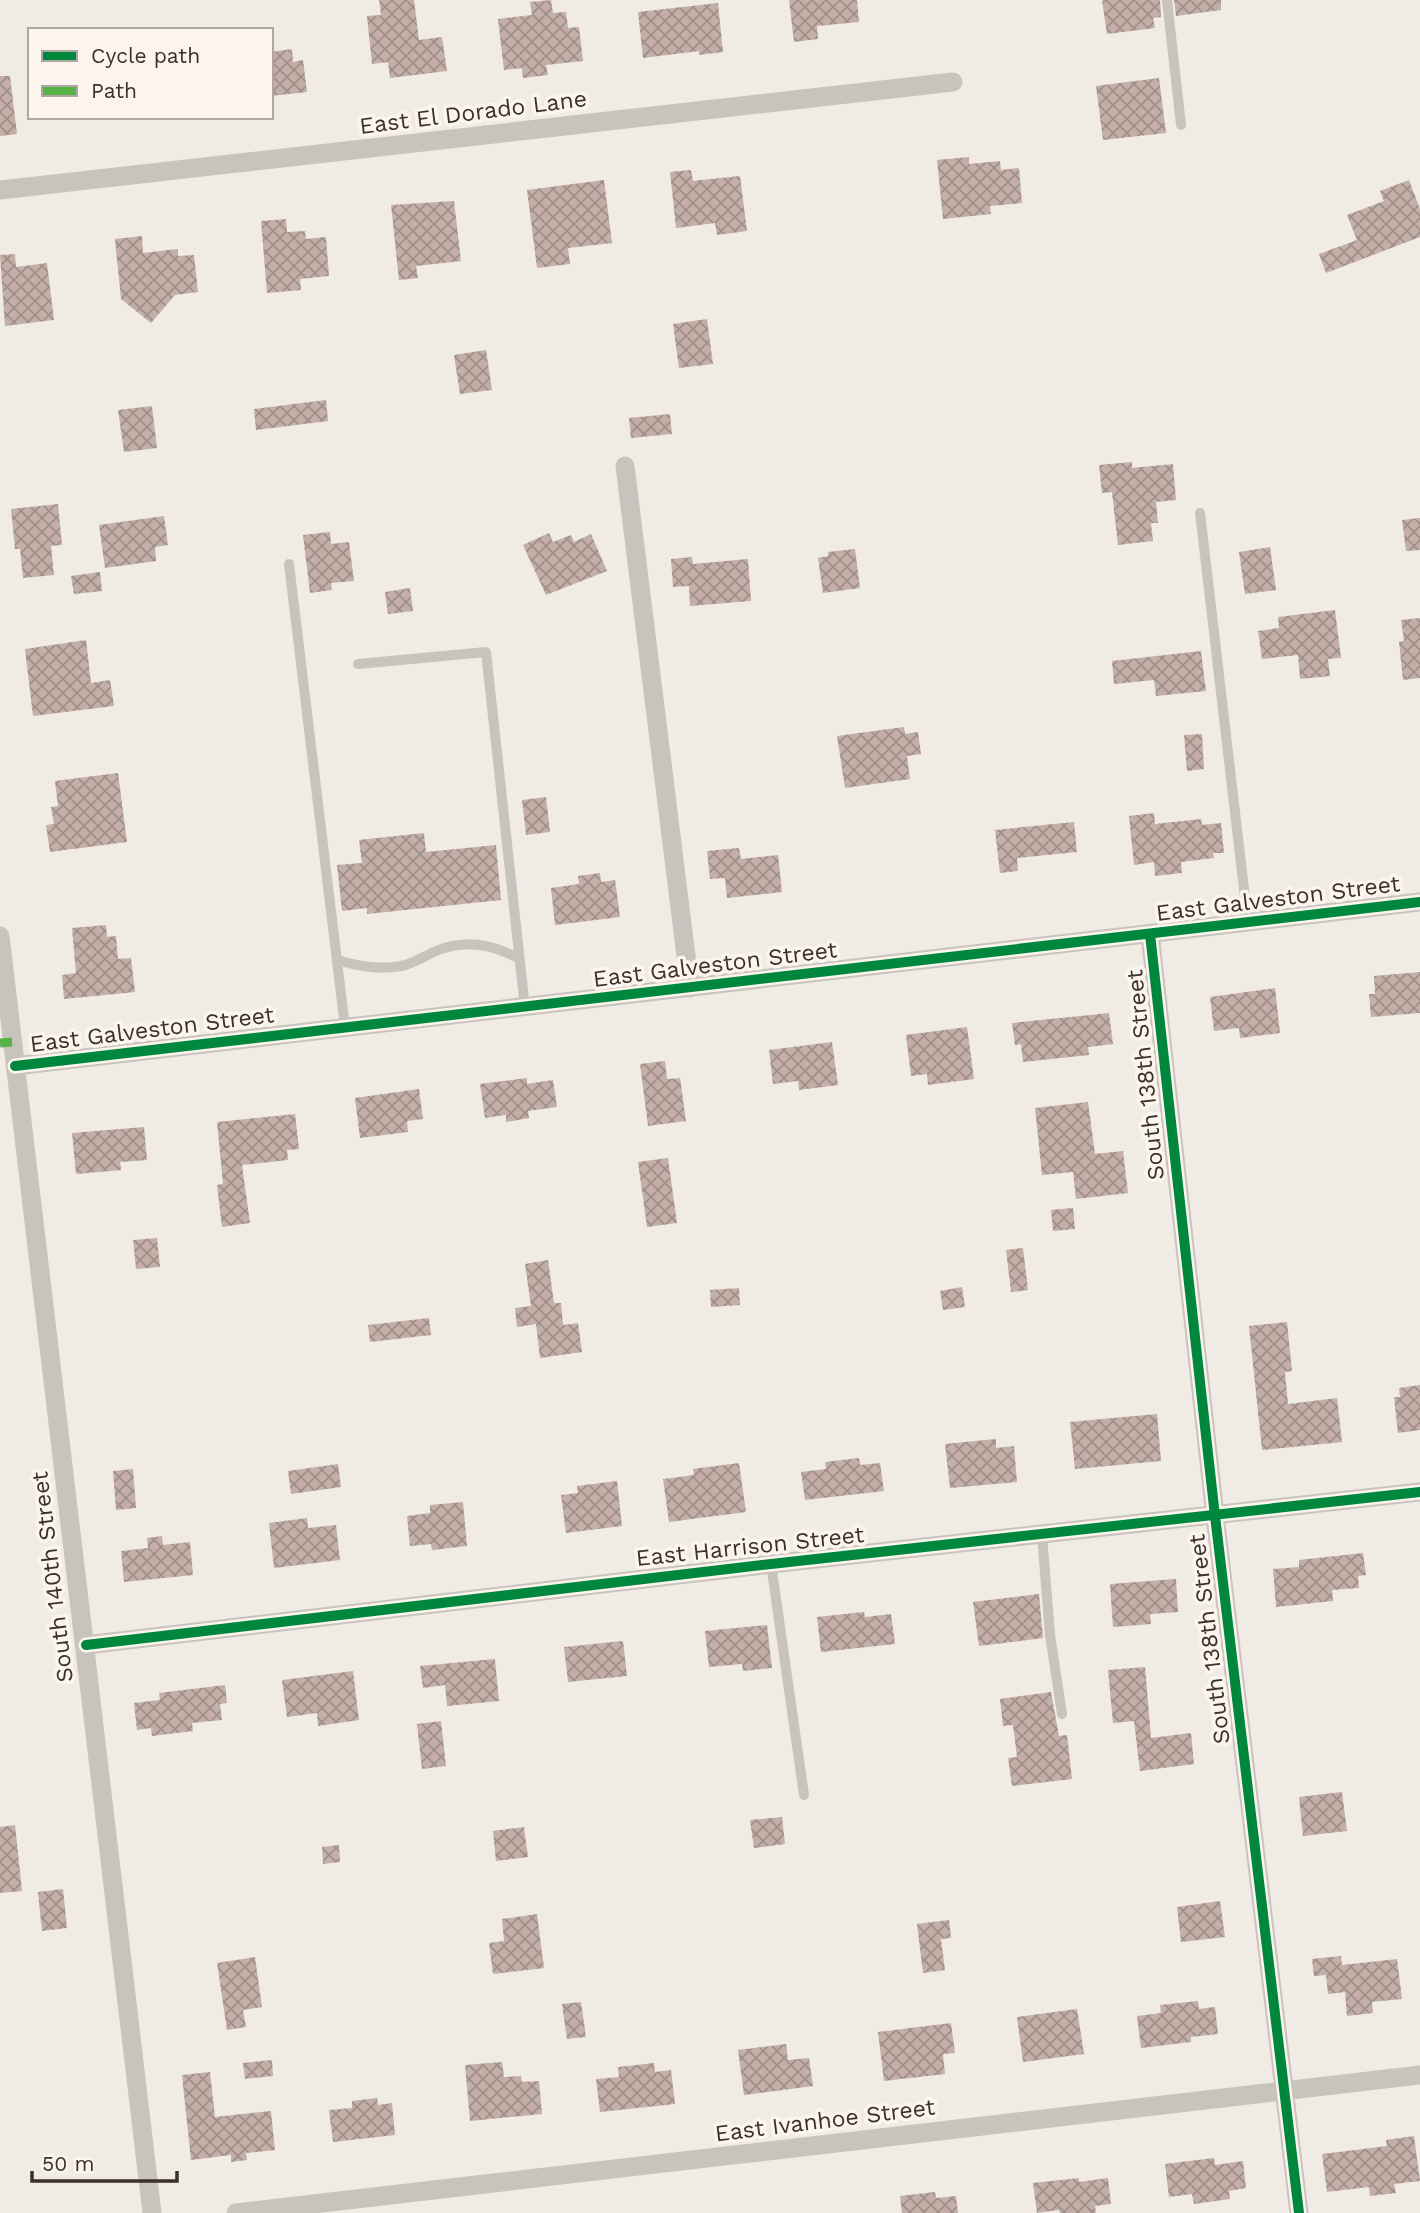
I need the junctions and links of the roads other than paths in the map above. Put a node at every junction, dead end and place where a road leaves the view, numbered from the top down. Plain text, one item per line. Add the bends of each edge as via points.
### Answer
1 (1167, 0) edge
2 (953, 82) dead end
3 (1181, 125) dead end
4 (0, 190) edge
5 (625, 466) dead end
6 (1200, 513) dead end
7 (289, 564) dead end
8 (358, 664) dead end
9 (1420, 902) edge
10 (1248, 923) junction
11 (1150, 934) junction
12 (0, 936) edge
13 (518, 958) junction
14 (337, 960) junction
15 (690, 988) junction
16 (525, 1008) junction
17 (345, 1027) junction
18 (6, 1037) edge
19 (15, 1066) junction
20 (1420, 1492) edge
21 (1215, 1516) junction
22 (1042, 1535) junction
23 (771, 1564) junction
24 (86, 1646) junction
25 (1062, 1714) dead end
26 (804, 1796) dead end
27 (1420, 2075) edge
28 (1285, 2091) junction
29 (152, 2213) edge
30 (236, 2213) edge
31 (1299, 2213) edge

1 - 3 lane
2 - 4 street, East El Dorado Lane
5 - 15 street
6 - 10 lane
7 - 14 lane
8 - 13 lane via 486,652
9 - 10 street, East Galveston Street
10 - 11 street, East Galveston Street
11 - 15 street, East Galveston Street
11 - 21 street, South 138th Street
12 - 18 street, South 140th Street
13 - 14 lane via 496,947 467,943 386,968
13 - 16 lane
14 - 17 lane
15 - 16 street, East Galveston Street
16 - 17 street, East Galveston Street
17 - 19 street, East Galveston Street
18 - 19 street, South 140th Street
19 - 24 street, South 140th Street
20 - 21 street, East Harrison Street
21 - 22 street, East Harrison Street
21 - 28 street, South 138th Street
22 - 23 street, East Harrison Street
22 - 25 lane
23 - 24 street, East Harrison Street
23 - 26 lane
24 - 29 street, South 140th Street
27 - 28 street, East Ivanhoe Street
28 - 30 street, East Ivanhoe Street
28 - 31 street, South 138th Street

